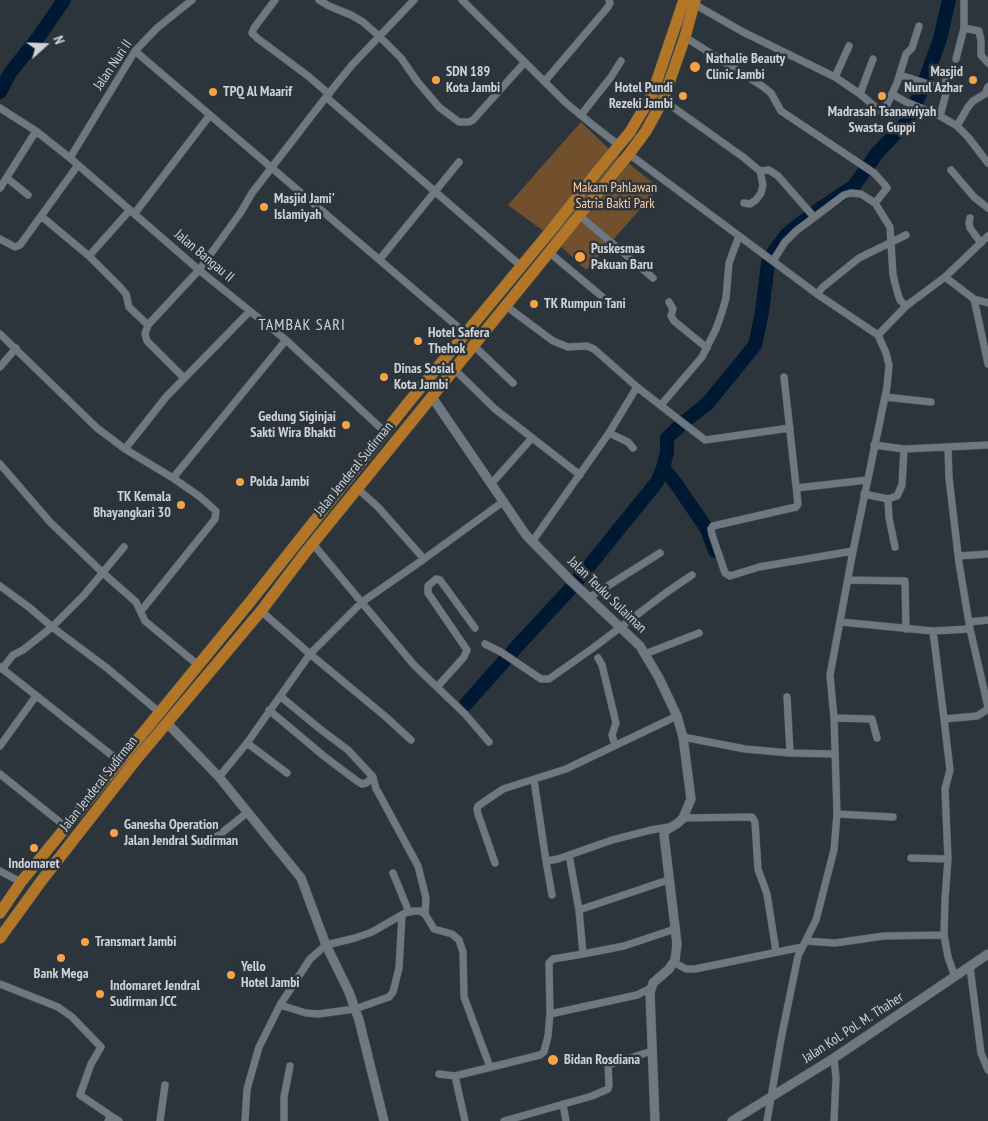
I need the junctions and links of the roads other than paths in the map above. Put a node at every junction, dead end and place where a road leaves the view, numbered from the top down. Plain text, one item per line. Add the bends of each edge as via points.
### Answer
1 (192, 0) edge
2 (275, 0) edge
3 (319, 0) edge
4 (414, 0) edge
5 (462, 0) edge
6 (609, 0) edge
7 (964, 0) edge
8 (691, 2) edge
9 (919, 26) dead end
10 (964, 28) junction
11 (380, 37) junction
12 (685, 37) junction
13 (849, 46) dead end
14 (135, 51) junction
15 (873, 59) dead end
16 (956, 59) dead end
17 (621, 61) dead end
18 (525, 62) junction
19 (988, 63) edge
20 (948, 72) dead end
21 (900, 75) junction
22 (835, 78) junction
23 (545, 81) junction
24 (988, 87) edge
25 (944, 89) junction
26 (860, 94) junction
27 (892, 94) junction
28 (328, 95) junction
29 (663, 100) junction
30 (0, 108) edge
31 (210, 115) junction
32 (581, 115) junction
33 (940, 116) junction
34 (957, 126) junction
35 (36, 131) junction
36 (620, 146) junction
37 (629, 154) junction
38 (70, 158) junction
39 (459, 162) dead end
40 (988, 164) edge
41 (78, 165) junction
42 (272, 167) junction
43 (951, 170) dead end
44 (760, 171) junction
45 (8, 178) junction
46 (0, 188) edge
47 (435, 192) junction
48 (28, 195) dead end
49 (744, 202) dead end
50 (875, 203) junction
51 (988, 208) edge
52 (132, 212) junction
53 (563, 215) junction
54 (812, 215) junction
55 (41, 216) junction
56 (970, 218) dead end
57 (577, 220) junction
58 (906, 235) dead end
59 (739, 236) junction
60 (988, 236) edge
61 (0, 239) edge
62 (892, 240) junction
63 (980, 244) junction
64 (550, 253) junction
65 (89, 256) junction
66 (380, 259) junction
67 (773, 261) junction
68 (522, 267) junction
69 (199, 270) junction
70 (945, 277) junction
71 (653, 278) dead end
72 (817, 294) junction
73 (974, 299) junction
74 (669, 302) dead end
75 (988, 303) edge
76 (612, 305) dead end
77 (506, 306) junction
78 (906, 306) junction
79 (250, 311) junction
80 (148, 325) junction
81 (465, 333) junction
82 (0, 334) edge
83 (878, 335) junction
84 (286, 340) junction
85 (473, 345) junction
86 (16, 348) junction
87 (707, 348) junction
88 (988, 364) edge
89 (0, 367) edge
90 (454, 369) junction
91 (184, 377) junction
92 (784, 377) dead end
93 (513, 383) dead end
94 (637, 387) junction
95 (432, 397) junction
96 (885, 398) junction
97 (931, 402) dead end
98 (661, 405) junction
99 (790, 428) junction
100 (385, 432) junction
101 (609, 433) junction
102 (532, 438) junction
103 (874, 445) junction
104 (988, 445) edge
105 (633, 448) dead end
106 (948, 448) junction
107 (125, 449) junction
108 (904, 449) junction
109 (360, 463) junction
110 (0, 464) edge
111 (372, 471) junction
112 (580, 475) junction
113 (173, 478) junction
114 (867, 480) junction
115 (492, 483) junction
116 (798, 488) junction
117 (358, 489) junction
118 (864, 494) junction
119 (888, 499) junction
120 (504, 501) junction
121 (532, 542) junction
122 (313, 544) junction
123 (294, 545) junction
124 (124, 547) dead end
125 (895, 547) dead end
126 (853, 550) junction
127 (305, 553) junction
128 (660, 553) dead end
129 (988, 554) edge
130 (958, 556) junction
131 (424, 559) junction
132 (103, 573) junction
133 (692, 575) dead end
134 (848, 580) junction
135 (0, 586) edge
136 (590, 597) junction
137 (362, 602) junction
138 (142, 611) junction
139 (260, 611) junction
140 (988, 620) edge
141 (841, 622) junction
142 (969, 625) junction
143 (52, 627) junction
144 (475, 628) dead end
145 (619, 628) junction
146 (906, 629) junction
147 (933, 631) junction
148 (699, 633) dead end
149 (224, 634) junction
150 (234, 642) junction
151 (485, 644) dead end
152 (310, 654) junction
153 (645, 654) junction
154 (598, 658) dead end
155 (198, 665) junction
156 (1, 668) edge
157 (437, 687) junction
158 (36, 696) junction
159 (280, 696) junction
160 (787, 697) dead end
161 (988, 707) edge
162 (269, 710) junction
163 (159, 712) junction
164 (677, 716) junction
165 (834, 718) junction
166 (944, 719) junction
167 (167, 723) junction
168 (683, 737) junction
169 (877, 738) dead end
170 (411, 740) dead end
171 (489, 742) dead end
172 (247, 743) junction
173 (615, 745) junction
174 (0, 746) edge
175 (790, 753) junction
176 (835, 754) junction
177 (119, 761) junction
178 (287, 772) dead end
179 (0, 774) edge
180 (373, 777) junction
181 (220, 778) junction
182 (534, 780) junction
183 (248, 812) junction
184 (836, 814) junction
185 (893, 816) dead end
186 (683, 818) junction
187 (66, 827) junction
188 (669, 828) junction
189 (203, 844) dead end
190 (569, 855) junction
191 (911, 858) dead end
192 (948, 859) junction
193 (546, 861) junction
194 (495, 863) dead end
195 (0, 871) edge
196 (393, 873) dead end
197 (668, 880) junction
198 (21, 882) junction
199 (552, 895) dead end
200 (579, 910) junction
201 (0, 913) edge
202 (405, 914) junction
203 (425, 914) junction
204 (675, 929) junction
205 (944, 935) junction
206 (0, 938) edge
207 (326, 944) junction
208 (804, 944) junction
209 (776, 951) junction
210 (583, 954) junction
211 (988, 954) edge
212 (673, 962) junction
213 (970, 967) junction
214 (956, 977) junction
215 (0, 984) edge
216 (651, 988) junction
217 (280, 1006) junction
218 (355, 1009) junction
219 (550, 1014) junction
220 (652, 1051) junction
221 (834, 1058) junction
222 (290, 1066) dead end
223 (490, 1067) junction
224 (988, 1070) edge
225 (439, 1074) dead end
226 (455, 1076) junction
227 (165, 1085) dead end
228 (771, 1098) junction
229 (563, 1104) junction
230 (109, 1119) edge
231 (119, 1121) edge
232 (160, 1121) edge
233 (245, 1121) edge
234 (284, 1121) edge
235 (384, 1121) edge
236 (465, 1121) edge
237 (504, 1121) edge
238 (566, 1121) edge
239 (655, 1121) edge
240 (732, 1121) edge
241 (768, 1121) edge
242 (834, 1121) edge

1 - 14 street, Jalan Nuri II
2 - 28 street via 252,34
3 - 11 street via 351,15
4 - 11 street
5 - 18 street
6 - 23 street via 608,7
7 - 10 street
8 - 12 highway, Jalan Jenderal Sudirman
8 - 22 street
8 - 36 highway, Jalan Jenderal Sudirman via 652,96
9 - 21 street
10 - 16 street
10 - 19 street via 979,31 981,56
11 - 18 street via 401,58 439,107 463,123 475,118
11 - 28 street
12 - 29 highway, Jalan Jenderal Sudirman
12 - 50 street via 762,86 781,111 874,173 887,188
13 - 22 street
14 - 31 street
14 - 38 street, Jalan Nuri II
15 - 26 street
17 - 32 street
18 - 23 street
20 - 25 street
21 - 25 street
21 - 27 street
22 - 26 street
23 - 32 street
24 - 34 street via 985,94 968,107
25 - 33 street via 948,92
26 - 27 street via 882,112
27 - 33 street
28 - 42 street
28 - 47 street
29 - 37 highway, Jalan Jenderal Sudirman
29 - 44 street
30 - 35 street, Jalan Bangau II
31 - 42 street
31 - 52 street
32 - 36 street
33 - 34 street
34 - 40 street
35 - 38 street, Jalan Bangau II
35 - 45 street
36 - 53 highway, Jalan Jenderal Sudirman
37 - 57 highway, Jalan Jenderal Sudirman
37 - 59 street
38 - 41 street, Jalan Bangau II
39 - 47 street
41 - 52 street, Jalan Bangau II
41 - 55 street
42 - 66 street
42 - 69 street
43 - 51 street
44 - 49 street via 761,193 750,204
44 - 54 street via 769,170 778,176
45 - 46 street
45 - 48 street
47 - 66 street
47 - 68 street
50 - 54 street via 861,194 848,194
50 - 62 street via 890,227
52 - 65 street
52 - 69 street, Jalan Bangau II
53 - 57 highway
53 - 68 highway, Jalan Jenderal Sudirman
54 - 67 street via 785,242
55 - 61 street via 20,245 15,247
55 - 65 street
56 - 63 street via 970,228
57 - 64 highway, Jalan Jenderal Sudirman
57 - 71 street
58 - 62 street
59 - 67 street
59 - 87 street via 729,263 722,312
60 - 63 street
62 - 72 street via 859,258
62 - 78 street via 893,274 900,300
63 - 70 street
64 - 76 street
64 - 77 highway, Jalan Jenderal Sudirman
65 - 80 street via 126,293 129,307
66 - 81 street
67 - 72 street
68 - 81 highway, Jalan Jenderal Sudirman
69 - 79 street, Jalan Bangau II
69 - 80 street
70 - 73 street
70 - 78 street
72 - 83 street
73 - 75 street
73 - 88 street
74 - 87 street via 674,321
77 - 85 highway, Jalan Jenderal Sudirman
77 - 94 street via 553,341 568,347 594,349
78 - 83 street
79 - 84 street, Jalan Bangau II
79 - 91 street
80 - 91 street via 147,341
81 - 100 highway, Jalan Jenderal Sudirman
82 - 86 street
83 - 96 street via 888,364
84 - 100 street, Jalan Bangau II
84 - 113 street
85 - 90 highway, Jalan Jenderal Sudirman
85 - 93 street
86 - 89 street
86 - 107 street via 81,413
87 - 98 street
90 - 95 highway, Jalan Jenderal Sudirman
90 - 102 street via 495,409
91 - 107 street
92 - 99 street
94 - 98 street
94 - 101 street
95 - 111 highway, Jalan Jenderal Sudirman
95 - 115 street, Jalan Teuku Sulaiman
96 - 97 street
96 - 103 street
98 - 99 street via 708,440
99 - 116 street
100 - 109 highway, Jalan Jenderal Sudirman
101 - 105 street
101 - 112 street
102 - 112 street
102 - 115 street
103 - 108 street
103 - 114 street
104 - 106 street
106 - 108 street
106 - 130 street
107 - 113 street
108 - 119 street via 900,492
109 - 111 highway
109 - 123 highway, Jalan Jenderal Sudirman
110 - 132 street via 50,522
111 - 117 highway, Jalan Jenderal Sudirman
112 - 121 street
113 - 138 street via 215,510 216,516
114 - 116 street
114 - 118 street
115 - 120 street, Jalan Teuku Sulaiman
116 - 126 street via 796,507 712,527 726,575
117 - 122 highway, Jalan Jenderal Sudirman
117 - 131 street
118 - 119 street
118 - 126 street
119 - 125 street
120 - 121 street, Jalan Teuku Sulaiman
120 - 131 street
121 - 136 street, Jalan Teuku Sulaiman
122 - 127 highway, Jalan Jenderal Sudirman
122 - 137 street
123 - 127 highway
123 - 149 highway, Jalan Jenderal Sudirman
124 - 132 street
126 - 134 street
127 - 139 highway, Jalan Jenderal Sudirman
128 - 136 street
129 - 130 street
130 - 142 street
131 - 137 street
132 - 138 street
132 - 143 street
133 - 145 street
134 - 141 street
134 - 146 street via 904,581
135 - 143 street
136 - 145 street, Jalan Teuku Sulaiman
137 - 152 street
137 - 157 street via 414,665
138 - 155 street via 145,621
139 - 150 highway, Jalan Jenderal Sudirman
139 - 152 street
140 - 142 street
141 - 146 street
141 - 165 street via 830,675
142 - 147 street
142 - 161 street
143 - 156 street via 13,655
143 - 163 street
144 - 157 street via 440,580 436,579 428,586 428,593 467,650
145 - 151 street via 549,679 541,679
145 - 153 street, Jalan Teuku Sulaiman
146 - 147 street
147 - 166 street
148 - 153 street
149 - 150 highway
149 - 155 highway, Jalan Jenderal Sudirman
150 - 167 highway, Jalan Jenderal Sudirman
152 - 159 street
152 - 170 street
153 - 164 street, Jalan Teuku Sulaiman
154 - 173 street via 616,723 612,735
155 - 163 highway, Jalan Jenderal Sudirman
156 - 158 street
157 - 171 street via 471,719
158 - 174 street
158 - 177 street
159 - 162 street
159 - 180 street via 348,750
160 - 175 street
161 - 166 street via 978,716
162 - 172 street
162 - 180 street via 357,781 366,783
163 - 177 highway, Jalan Jenderal Sudirman
164 - 168 street, Jalan Teuku Sulaiman
164 - 173 street
165 - 169 street via 872,719
165 - 176 street
166 - 192 street via 950,763 945,789
167 - 181 street
167 - 206 highway, Jalan Jenderal Sudirman
168 - 175 street via 724,746
168 - 186 street, Jalan Teuku Sulaiman via 691,794
172 - 178 street
172 - 181 street
173 - 182 street via 566,769
175 - 176 street
176 - 184 street
177 - 187 highway, Jalan Jenderal Sudirman
179 - 187 street
180 - 203 street via 377,791 418,866 426,898
181 - 183 street
182 - 193 street
182 - 194 street via 503,789 477,807
183 - 189 street
183 - 207 street via 300,878
184 - 185 street
184 - 208 street via 831,866 816,920
186 - 188 street
186 - 209 street via 752,817 758,869 767,894
187 - 198 highway, Jalan Jenderal Sudirman
188 - 190 street via 612,840
188 - 197 street via 663,842
190 - 193 street
190 - 200 street
191 - 192 street
192 - 205 street
193 - 199 street
195 - 198 street
196 - 202 street
197 - 200 street
197 - 204 street
198 - 201 highway, Jalan Jenderal Sudirman
200 - 210 street
202 - 203 street via 420,910
202 - 207 street via 372,932
202 - 218 street via 393,992 387,998
203 - 223 street via 432,928 455,935 461,945 464,997
204 - 210 street via 624,946
204 - 212 street via 677,949
205 - 208 street via 884,936
205 - 214 street
207 - 217 street via 310,959
207 - 218 street
208 - 209 street
208 - 228 street via 798,956
209 - 212 street via 696,969 686,969
210 - 219 street via 549,963
211 - 213 street, Jalan Kol. Pol. M. Thaher
212 - 216 street
213 - 214 street, Jalan Kol. Pol. M. Thaher
213 - 224 street via 981,1053
214 - 221 street, Jalan Kol. Pol. M. Thaher
215 - 230 street via 58,1007 101,1047 90,1064 80,1095
216 - 219 street via 637,995
216 - 220 street
217 - 218 street via 312,1014
217 - 233 street via 254,1062 247,1089
218 - 235 street
219 - 223 street via 542,1053
220 - 229 street via 610,1063 608,1089
220 - 239 street
221 - 228 street, Jalan Kol. Pol. M. Thaher
221 - 242 street
222 - 234 street via 284,1097
223 - 226 street
225 - 226 street
226 - 236 street
227 - 232 street
228 - 240 street, Jalan Kol. Pol. M. Thaher
228 - 241 street
229 - 237 street
229 - 238 street
230 - 231 street

